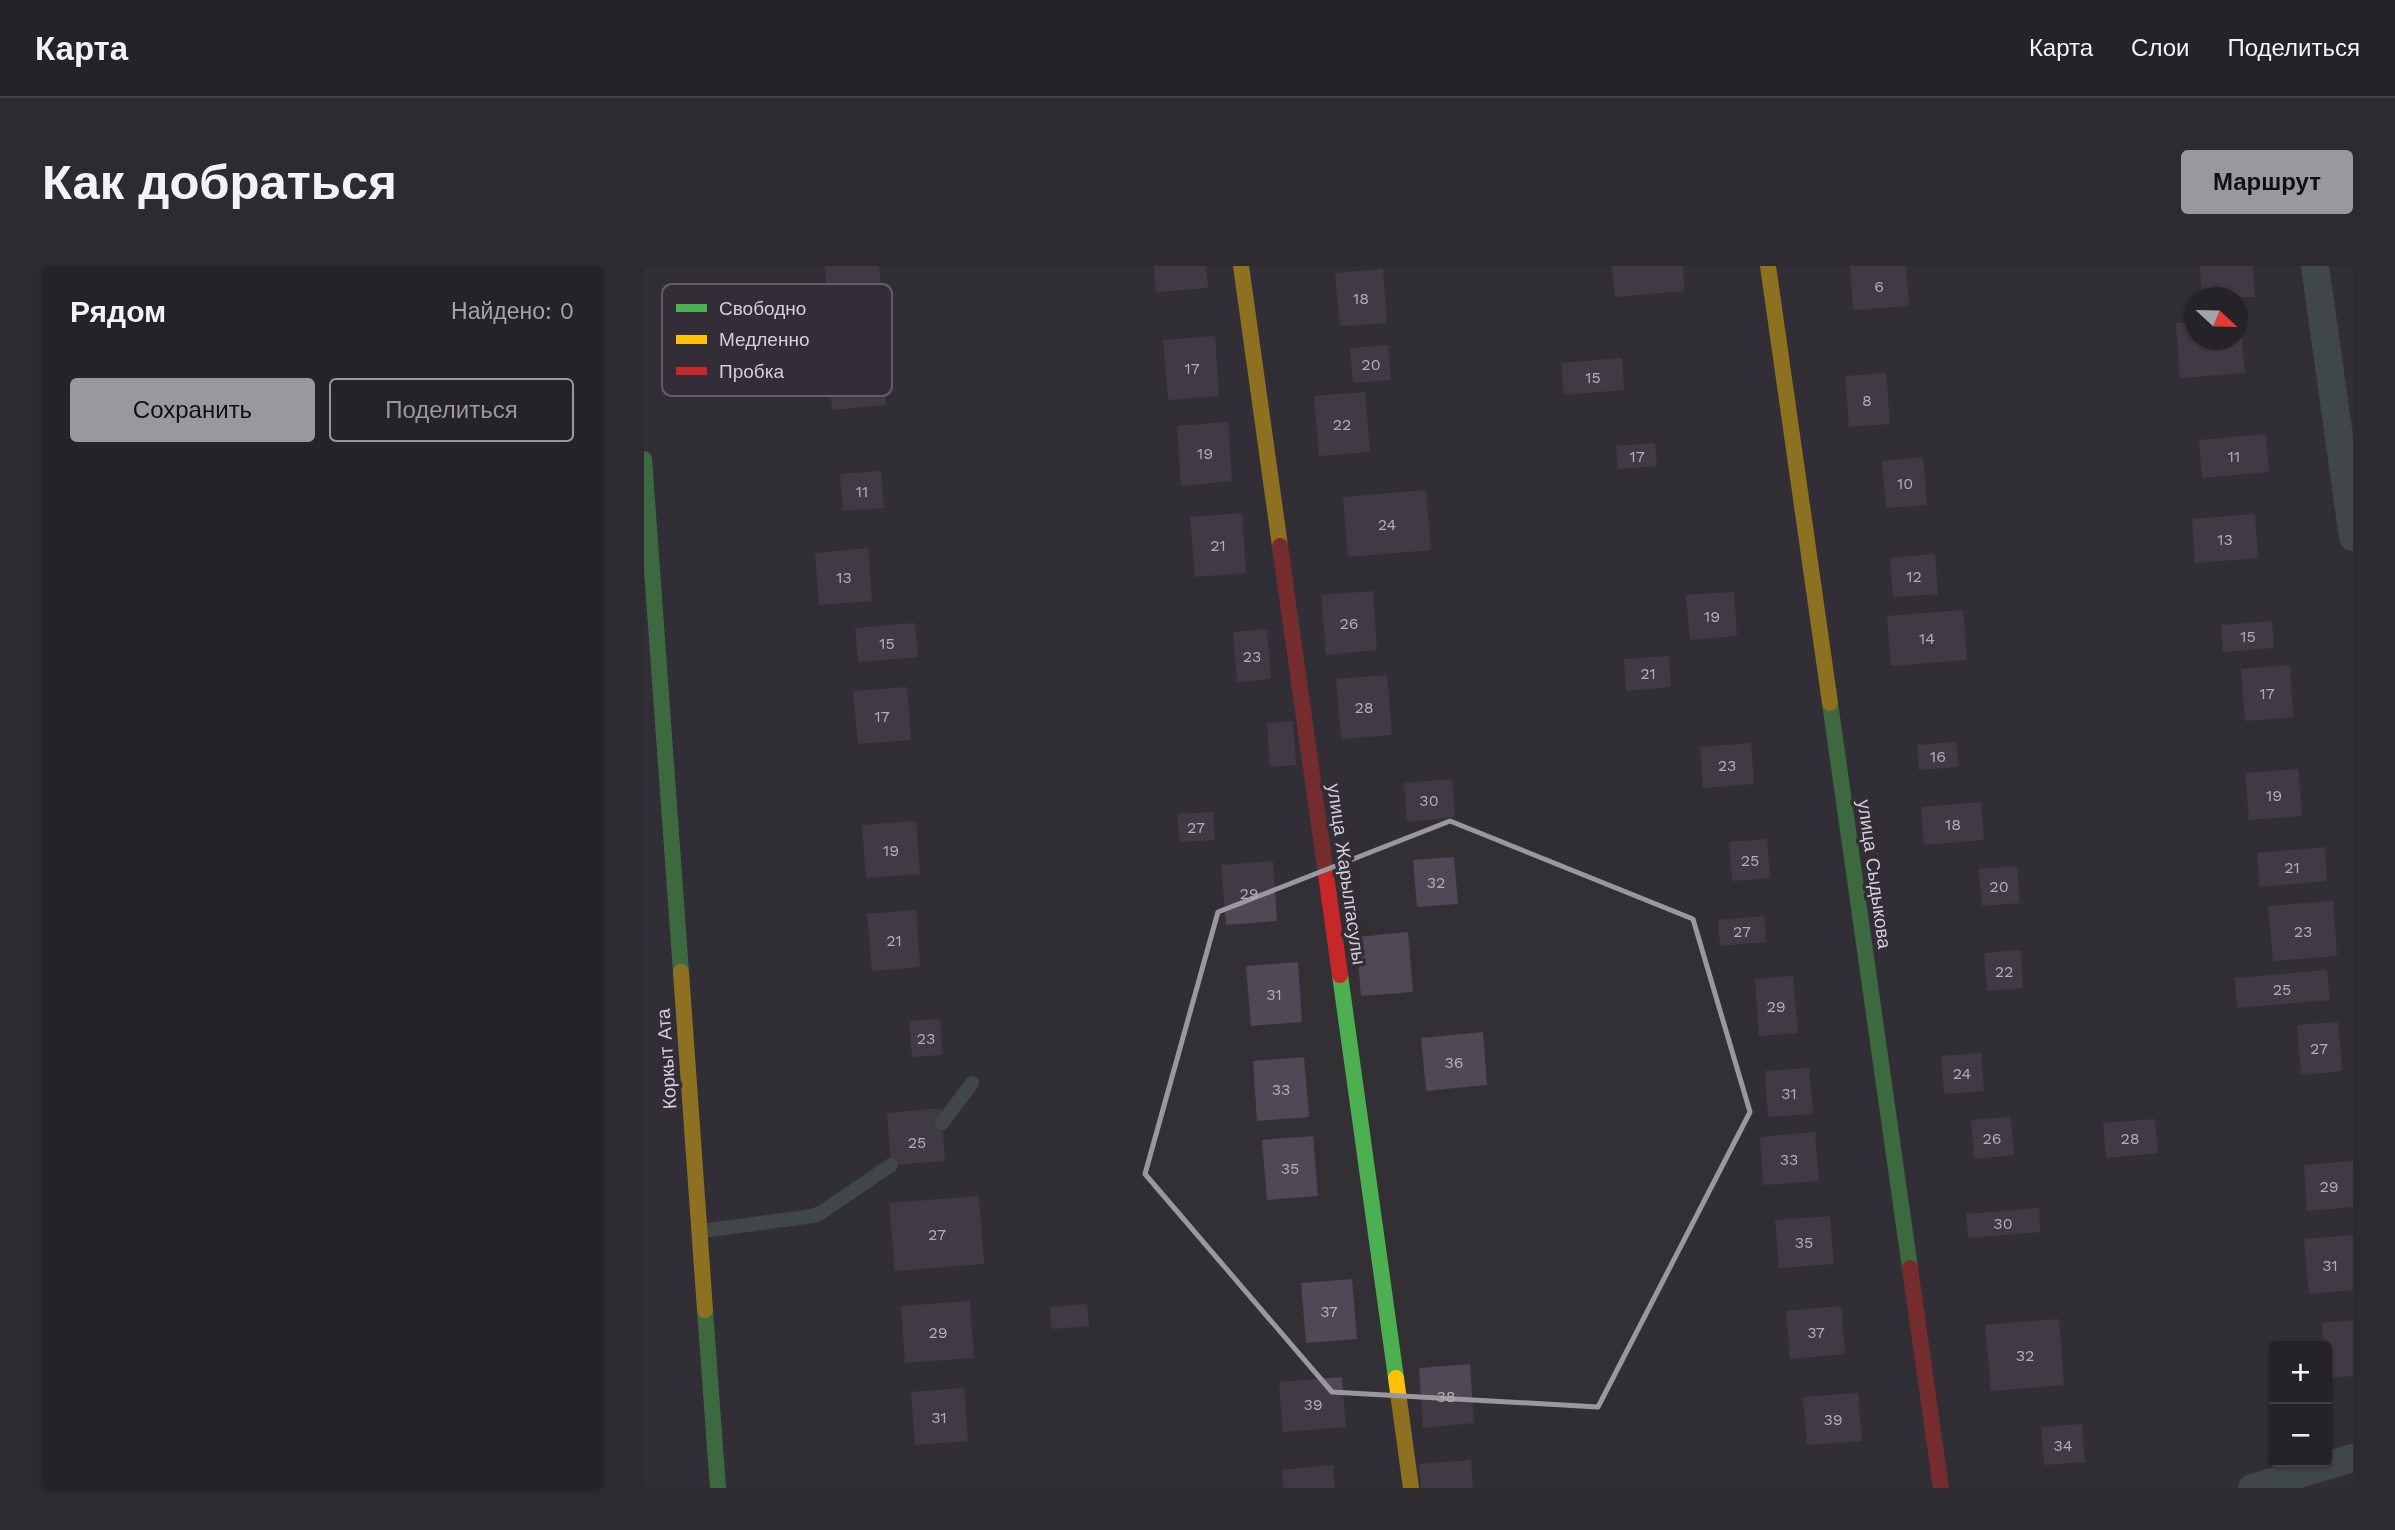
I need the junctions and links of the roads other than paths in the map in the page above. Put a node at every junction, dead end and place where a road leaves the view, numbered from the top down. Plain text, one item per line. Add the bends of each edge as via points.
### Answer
1 (1241, 266) edge
2 (1768, 266) edge
3 (2315, 266) edge
4 (644, 459) edge
5 (2352, 521) edge
6 (972, 1083) dead end
7 (942, 1124) dead end
8 (891, 1165) dead end
9 (700, 1231) junction
10 (2353, 1458) edge
11 (718, 1488) edge
12 (1411, 1488) edge
13 (1941, 1488) edge
14 (2252, 1488) edge

1 - 12 street, улица Жарылгасулы
2 - 13 street, улица Сыдыкова
3 - 5 street
4 - 9 street, Коркыт Ата
6 - 7 lane
8 - 9 lane via 813,1216
9 - 11 street, Коркыт Ата
10 - 14 street

